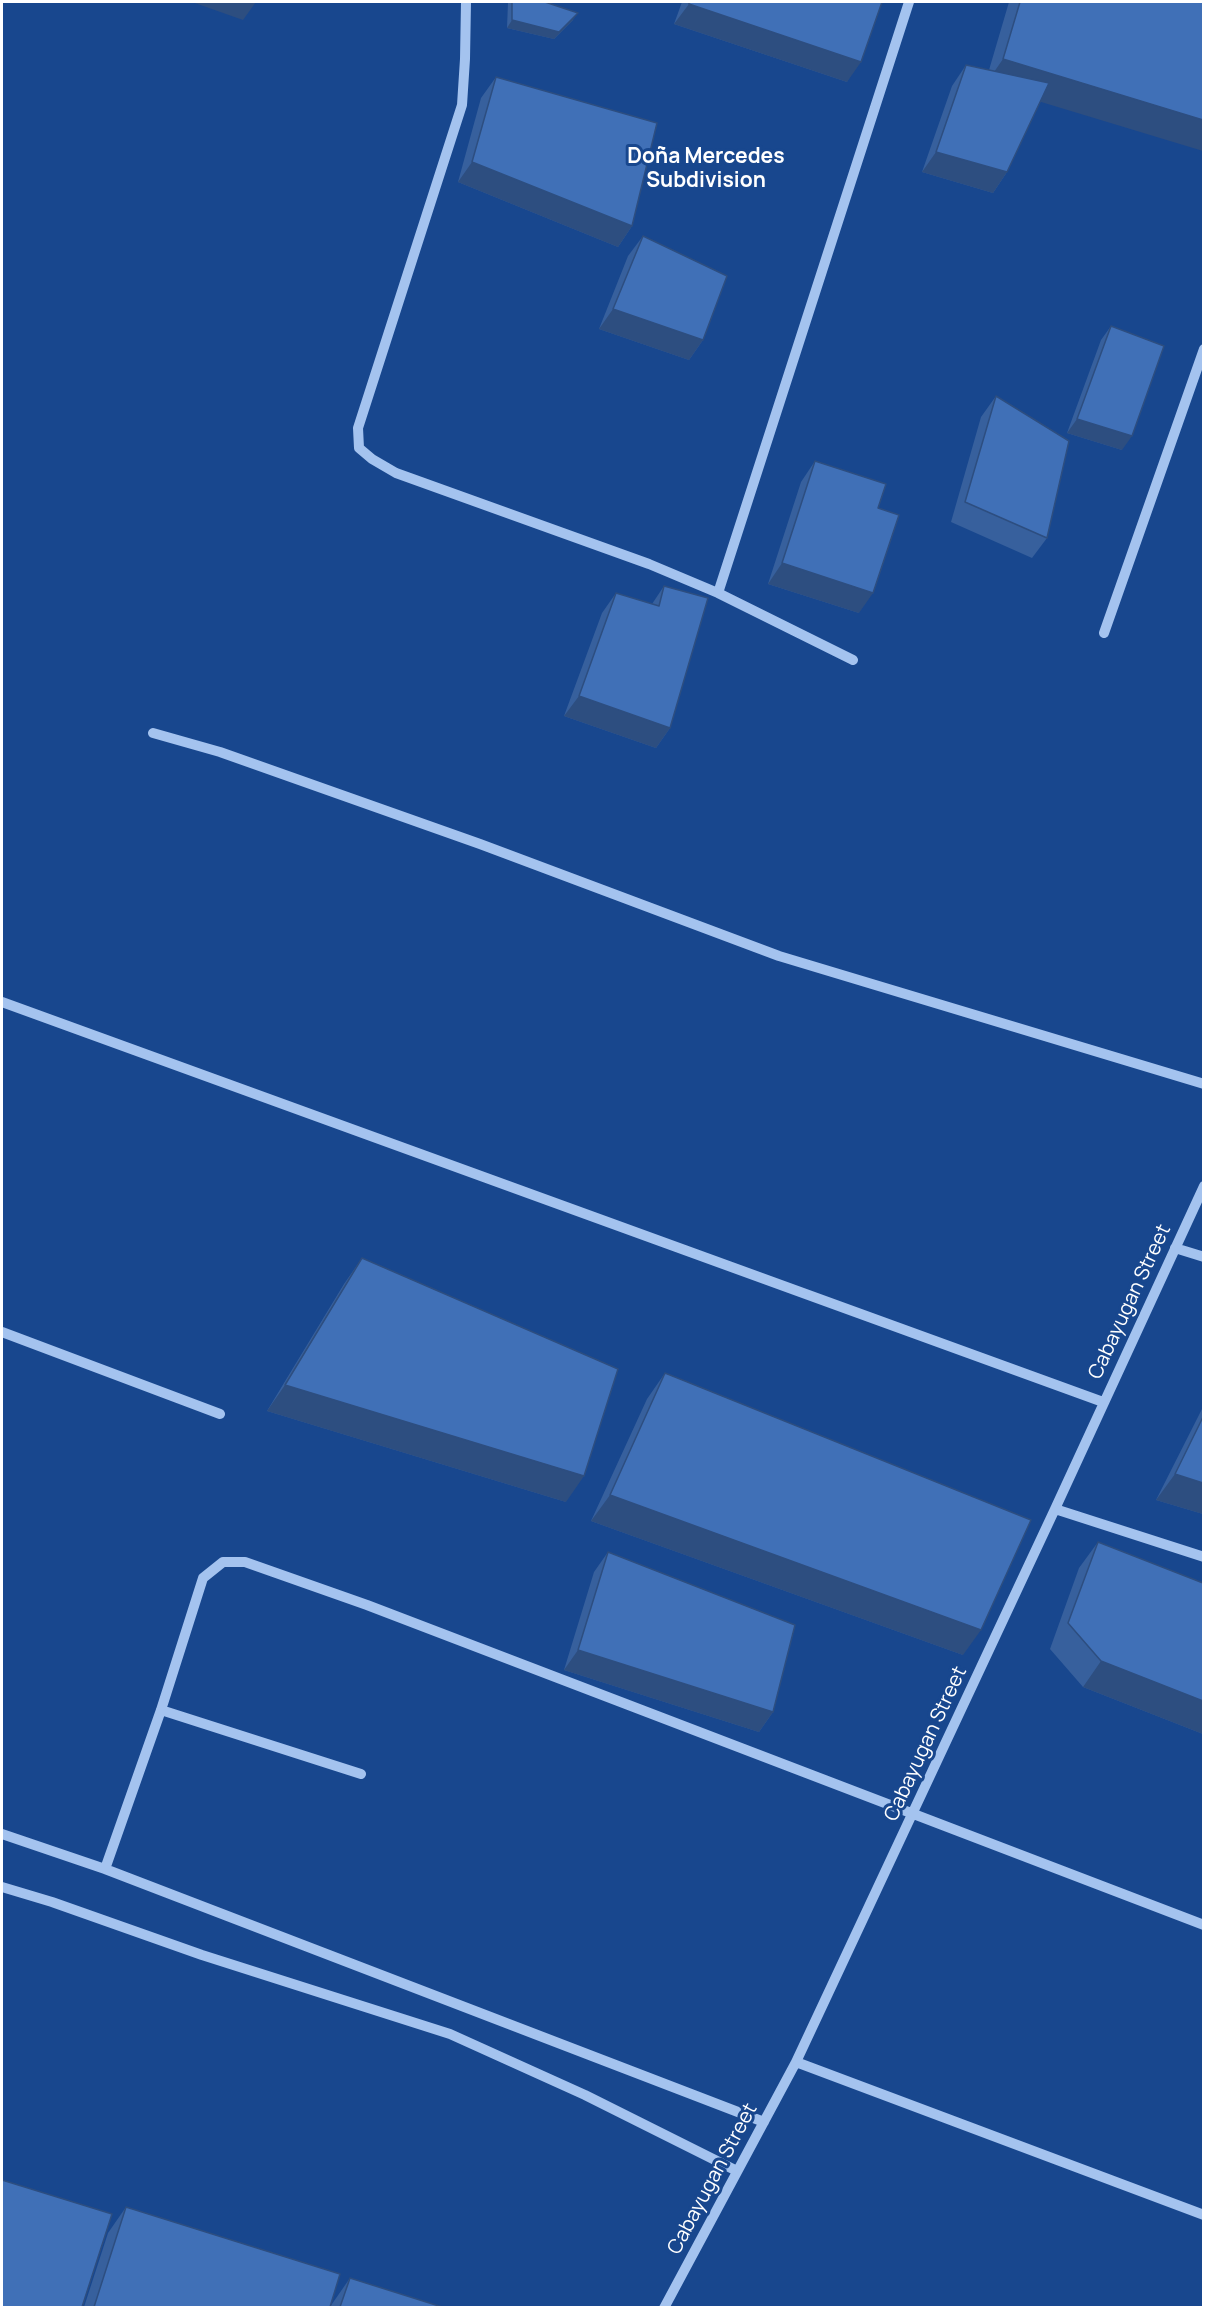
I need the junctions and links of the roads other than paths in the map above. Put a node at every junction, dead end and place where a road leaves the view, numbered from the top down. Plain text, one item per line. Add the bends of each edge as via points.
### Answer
1 (466, 2) edge
2 (909, 2) edge
3 (1203, 349) edge
4 (718, 593) junction
5 (1104, 633) dead end
6 (853, 660) dead end
7 (153, 733) dead end
8 (2, 1002) edge
9 (1203, 1084) edge
10 (1203, 1186) edge
11 (1175, 1248) junction
12 (1203, 1257) edge
13 (2, 1332) edge
14 (1103, 1402) junction
15 (220, 1414) dead end
16 (1055, 1509) junction
17 (1203, 1557) edge
18 (161, 1710) junction
19 (361, 1774) dead end
20 (913, 1814) junction
21 (2, 1834) edge
22 (105, 1869) junction
23 (2, 1887) edge
24 (1203, 1925) edge
25 (796, 2062) junction
26 (764, 2122) junction
27 (736, 2171) junction
28 (1203, 2215) edge
29 (664, 2307) edge

1 - 4 street via 462,105 358,428 359,448 396,473 649,564
2 - 4 street
3 - 5 street
4 - 6 street
7 - 9 street via 220,752 460,837 779,956
8 - 14 street
10 - 11 street, Cabayugan Street
11 - 12 street
11 - 14 street, Cabayugan Street
13 - 15 street
14 - 16 street, Cabayugan Street
16 - 17 street
16 - 20 street, Cabayugan Street
18 - 19 street
18 - 20 street via 202,1578 223,1562 244,1562 367,1605
18 - 22 street
20 - 24 street
20 - 25 street, Cabayugan Street
21 - 22 street
22 - 26 street
23 - 27 street via 450,2034 585,2095
25 - 26 street, Cabayugan Street
25 - 28 street
26 - 27 street, Cabayugan Street
27 - 29 street, Cabayugan Street

